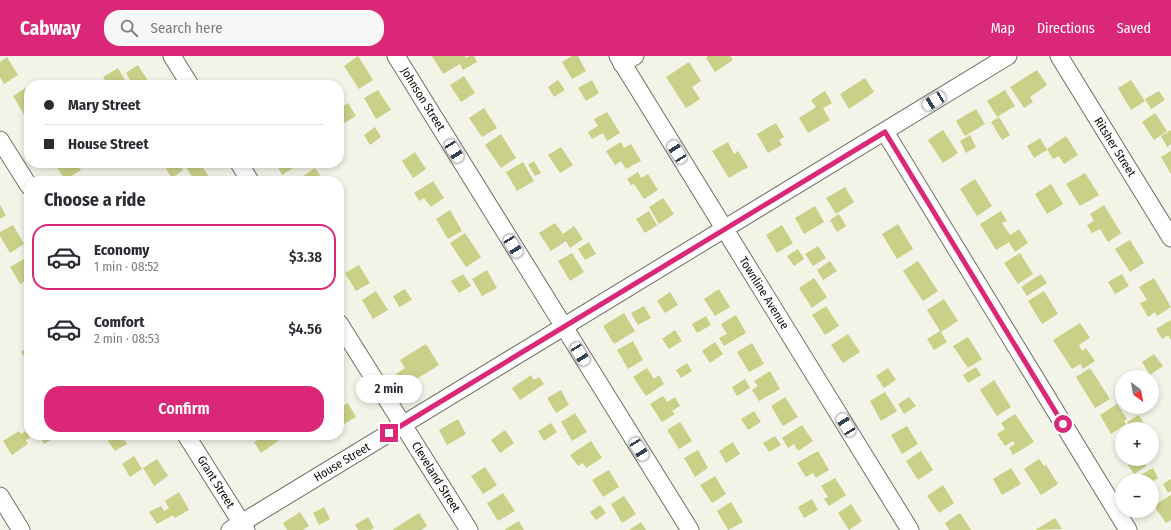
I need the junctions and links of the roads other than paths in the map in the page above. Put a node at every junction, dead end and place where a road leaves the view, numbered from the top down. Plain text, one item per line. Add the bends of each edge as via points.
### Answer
1 (172, 56) edge
2 (396, 56) edge
3 (1008, 56) edge
4 (1059, 56) edge
5 (625, 58) edge
6 (187, 80) edge
7 (885, 132) junction
8 (0, 140) edge
9 (24, 178) edge
10 (725, 228) junction
11 (1171, 238) edge
12 (563, 327) junction
13 (344, 331) edge
14 (403, 425) junction
15 (189, 440) edge
16 (0, 496) edge
17 (239, 528) edge
18 (21, 530) edge
19 (469, 530) edge
20 (690, 530) edge
21 (910, 530) edge
22 (1128, 530) edge

1 - 6 street
2 - 12 street, Johnson Street
3 - 7 street, House Street
4 - 11 street, Ritsher Street
5 - 10 street, Townline Avenue
7 - 10 street, House Street
7 - 22 street
8 - 9 street
10 - 12 street, House Street
10 - 21 street, Townline Avenue
12 - 14 street, House Street
12 - 20 street, Johnson Street
13 - 14 street, Cleveland Street
14 - 17 street, House Street
14 - 19 street, Cleveland Street
15 - 17 street, Grant Street
16 - 18 street

